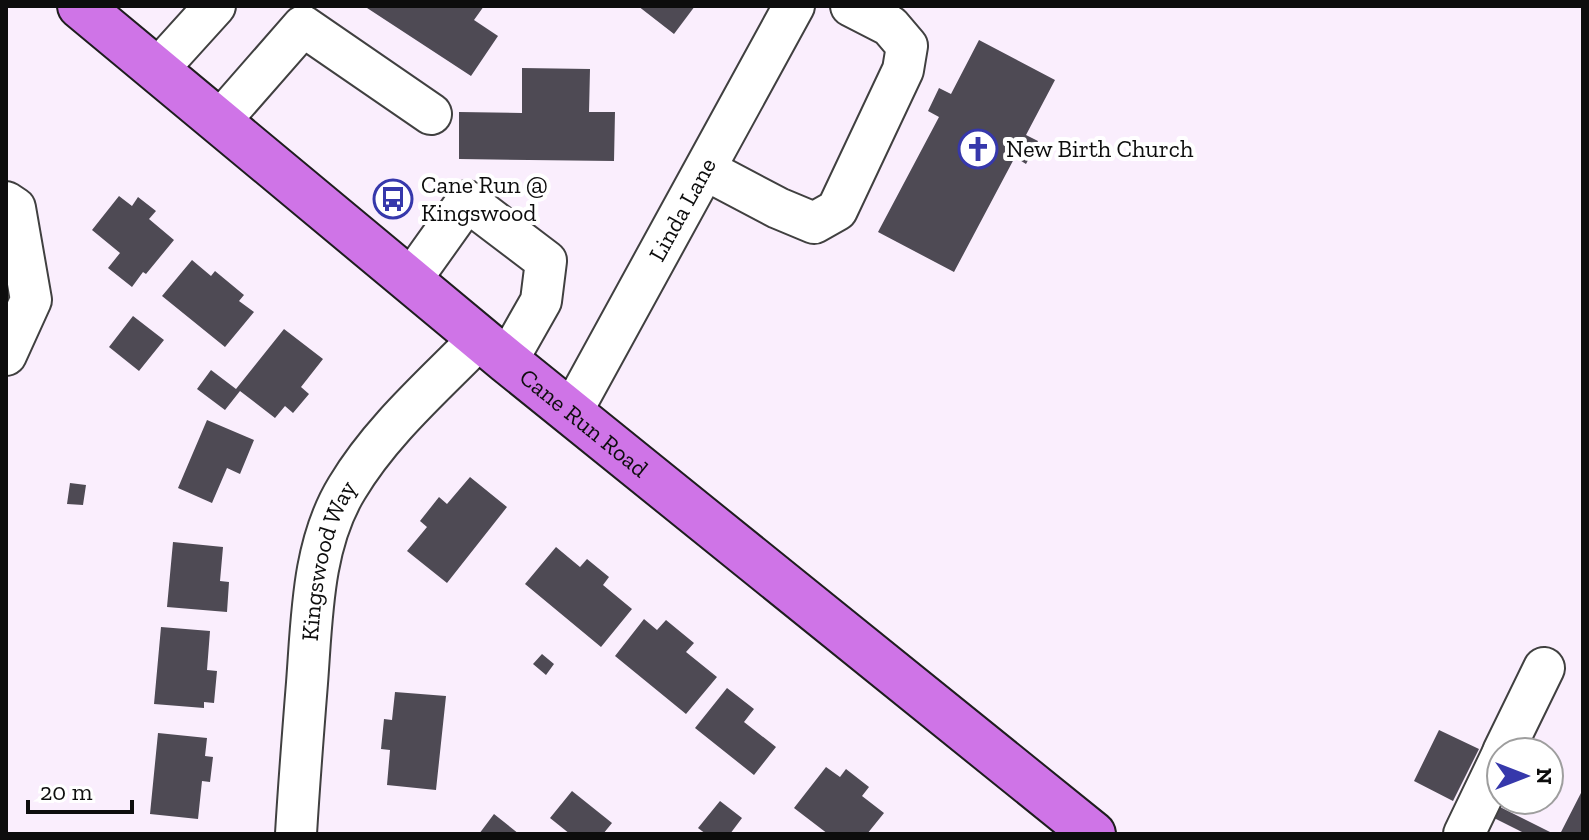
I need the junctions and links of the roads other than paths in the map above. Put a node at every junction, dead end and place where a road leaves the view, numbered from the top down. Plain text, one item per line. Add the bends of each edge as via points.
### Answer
1 (80, 6) edge
2 (215, 6) edge
3 (794, 6) edge
4 (851, 6) edge
5 (157, 70) junction
6 (431, 114) dead end
7 (219, 122) junction
8 (706, 170) junction
9 (6, 202) edge
10 (410, 281) junction
11 (493, 350) junction
12 (6, 355) edge
13 (571, 413) junction
14 (1544, 668) dead end
15 (1511, 736) edge
16 (1485, 790) edge
17 (296, 834) edge
18 (1093, 834) edge
19 (1464, 834) edge

1 - 5 main road, Cane Run Road
2 - 5 street
3 - 8 street, Linda Lane
4 - 8 street via 890,26 907,46 903,70 837,210 814,223
5 - 7 main road, Cane Run Road
6 - 7 street via 303,26
7 - 10 main road, Cane Run Road
8 - 13 street, Linda Lane
9 - 12 street via 15,208 31,300
10 - 11 main road, Cane Run Road
10 - 11 street, Kingswood Way via 467,201 546,261 541,301
11 - 13 main road, Cane Run Road
11 - 17 street, Kingswood Way via 393,425 363,462 332,520 313,609
13 - 18 main road, Cane Run Road
14 - 15 street
16 - 19 street

